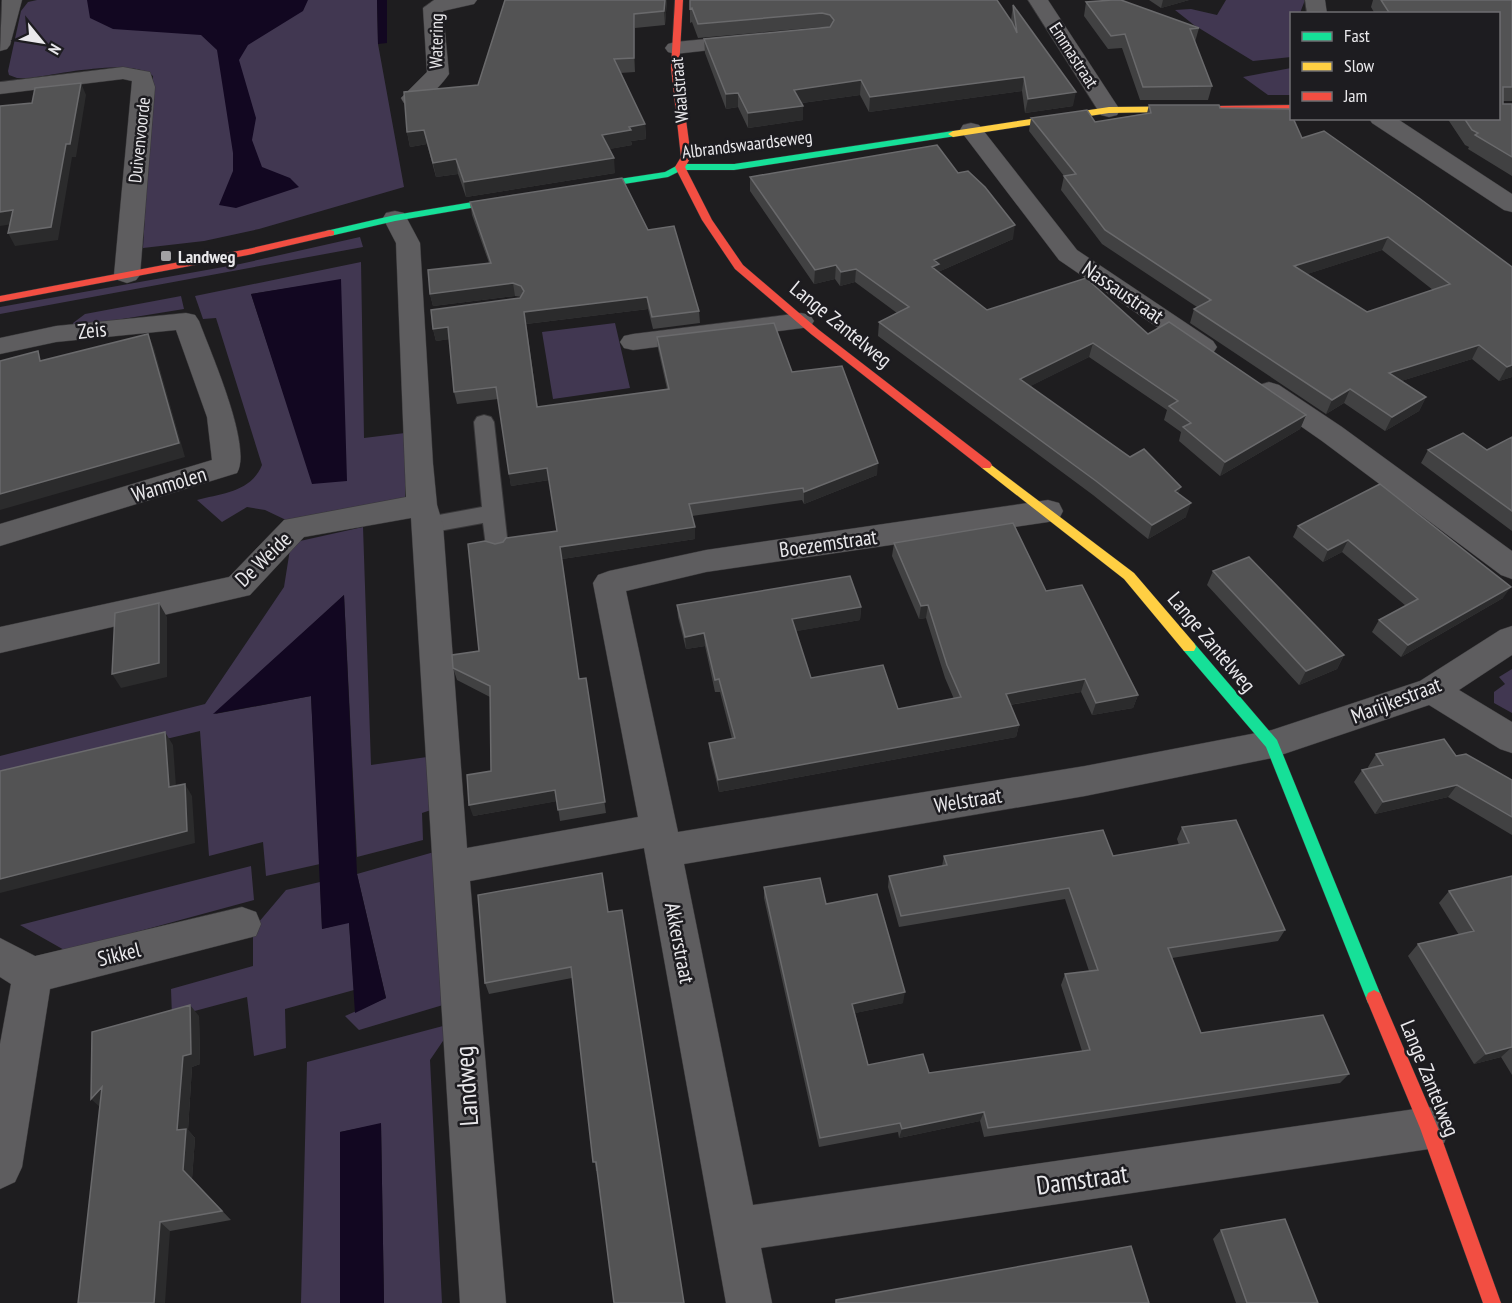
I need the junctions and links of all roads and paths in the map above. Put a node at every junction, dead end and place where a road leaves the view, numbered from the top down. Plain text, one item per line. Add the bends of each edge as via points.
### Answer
1 (12, 0) edge
2 (467, 0) edge
3 (679, 0) edge
4 (1038, 0) edge
5 (766, 40) edge
6 (0, 45) edge
7 (675, 48) junction
8 (0, 88) edge
9 (412, 98) edge
10 (1290, 108) edge
11 (1109, 110) junction
12 (1383, 120) edge
13 (971, 130) junction
14 (680, 167) junction
15 (566, 190) edge
16 (532, 196) edge
17 (1512, 205) edge
18 (395, 218) junction
19 (127, 275) junction
20 (0, 299) edge
21 (186, 321) joint
22 (801, 321) junction
23 (633, 342) dead end
24 (0, 346) edge
25 (1223, 360) edge
26 (1253, 380) edge
27 (484, 422) dead end
28 (1048, 511) junction
29 (493, 513) junction
30 (425, 515) junction
31 (0, 535) edge
32 (497, 546) edge
33 (1512, 567) edge
34 (609, 583) joint
35 (1512, 639) edge
36 (0, 640) edge
37 (1432, 690) junction
38 (1512, 739) edge
39 (1272, 744) junction
40 (661, 840) junction
41 (450, 868) junction
42 (242, 924) dead end
43 (16, 965) edge
44 (1429, 1128) junction
45 (0, 1167) edge
46 (735, 1230) junction
47 (483, 1303) edge
48 (748, 1303) edge
49 (1492, 1303) edge

1 - 6 street
2 - 9 street, Watering via 433,8 438,74
3 - 7 street, Waalstraat
4 - 11 street, Emmastraat
5 - 7 street, Waalstraat
7 - 14 street, Waalstraat via 686,157
8 - 19 street, Duivenvoorde via 123,73 142,77
10 - 11 street, Albrandswaardseweg
11 - 13 street, Albrandswaardseweg
12 - 17 street
13 - 14 street, Albrandswaardseweg via 734,167
13 - 25 street, Nassaustraat via 1068,255
14 - 15 street, Albrandswaardseweg via 668,174
14 - 22 street, Lange Zantelweg via 707,220 740,267
16 - 18 street
18 - 19 street
18 - 30 street, Landweg via 408,243 423,315
19 - 20 street
21 - 24 street, Zeis via 56,333
21 - 31 street, Wanmolen via 221,417 227,466
22 - 23 street
22 - 28 street, Lange Zantelweg
26 - 33 street
27 - 29 lane
28 - 34 street, Boezemstraat via 706,561
28 - 39 street, Lange Zantelweg via 1129,576
29 - 30 lane
29 - 32 lane
30 - 36 street, De Weide via 295,528 239,587
30 - 41 street, Landweg
34 - 40 street, Akkerstraat
35 - 37 street, Marijkestraat
37 - 38 street
37 - 39 street, Marijkestraat
39 - 40 street, Welstraat via 1085,781
39 - 44 street, Lange Zantelweg
40 - 41 street
40 - 46 street, Akkerstraat
41 - 47 street, Landweg
42 - 43 street, Sikkel
43 - 45 street
44 - 46 street, Damstraat
44 - 49 street, Lange Zantelweg
46 - 48 street, Akkerstraat

